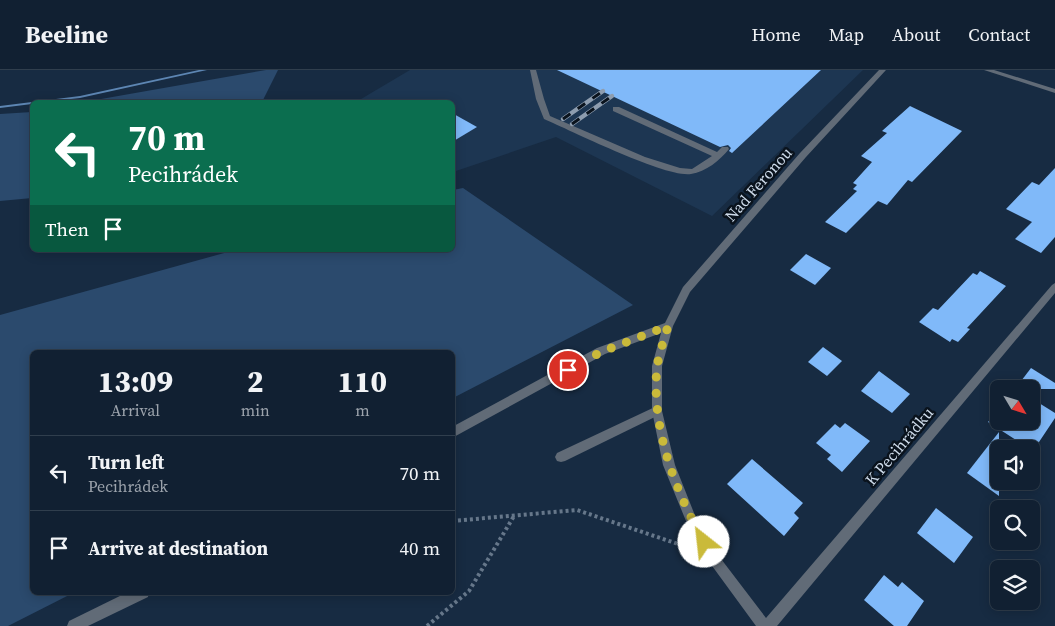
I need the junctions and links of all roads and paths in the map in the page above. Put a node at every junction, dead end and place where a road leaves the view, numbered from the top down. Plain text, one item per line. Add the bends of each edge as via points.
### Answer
1 (533, 70) edge
2 (883, 70) edge
3 (987, 70) edge
4 (1055, 91) edge
5 (616, 109) dead end
6 (725, 150) dead end
7 (718, 156) junction
8 (1055, 287) edge
9 (668, 326) junction
10 (657, 410) junction
11 (455, 431) edge
12 (561, 457) dead end
13 (514, 516) junction
14 (455, 521) edge
15 (711, 555) junction
16 (136, 595) edge
17 (74, 626) edge
18 (426, 626) edge
19 (766, 626) edge

1 - 7 street via 547,117 661,166 688,172 703,167
2 - 9 street, Nad Feronou via 803,155 686,290
3 - 4 street
5 - 7 street
6 - 7 street
8 - 19 street, K Pecihrádku
9 - 10 street, Nad Feronou via 657,366
9 - 11 street via 601,352
10 - 12 street
10 - 15 street, Nad Feronou via 669,465 690,517
13 - 14 path
13 - 15 path via 577,510
13 - 18 path via 469,591
15 - 19 street, Nad Feronou
16 - 17 street

